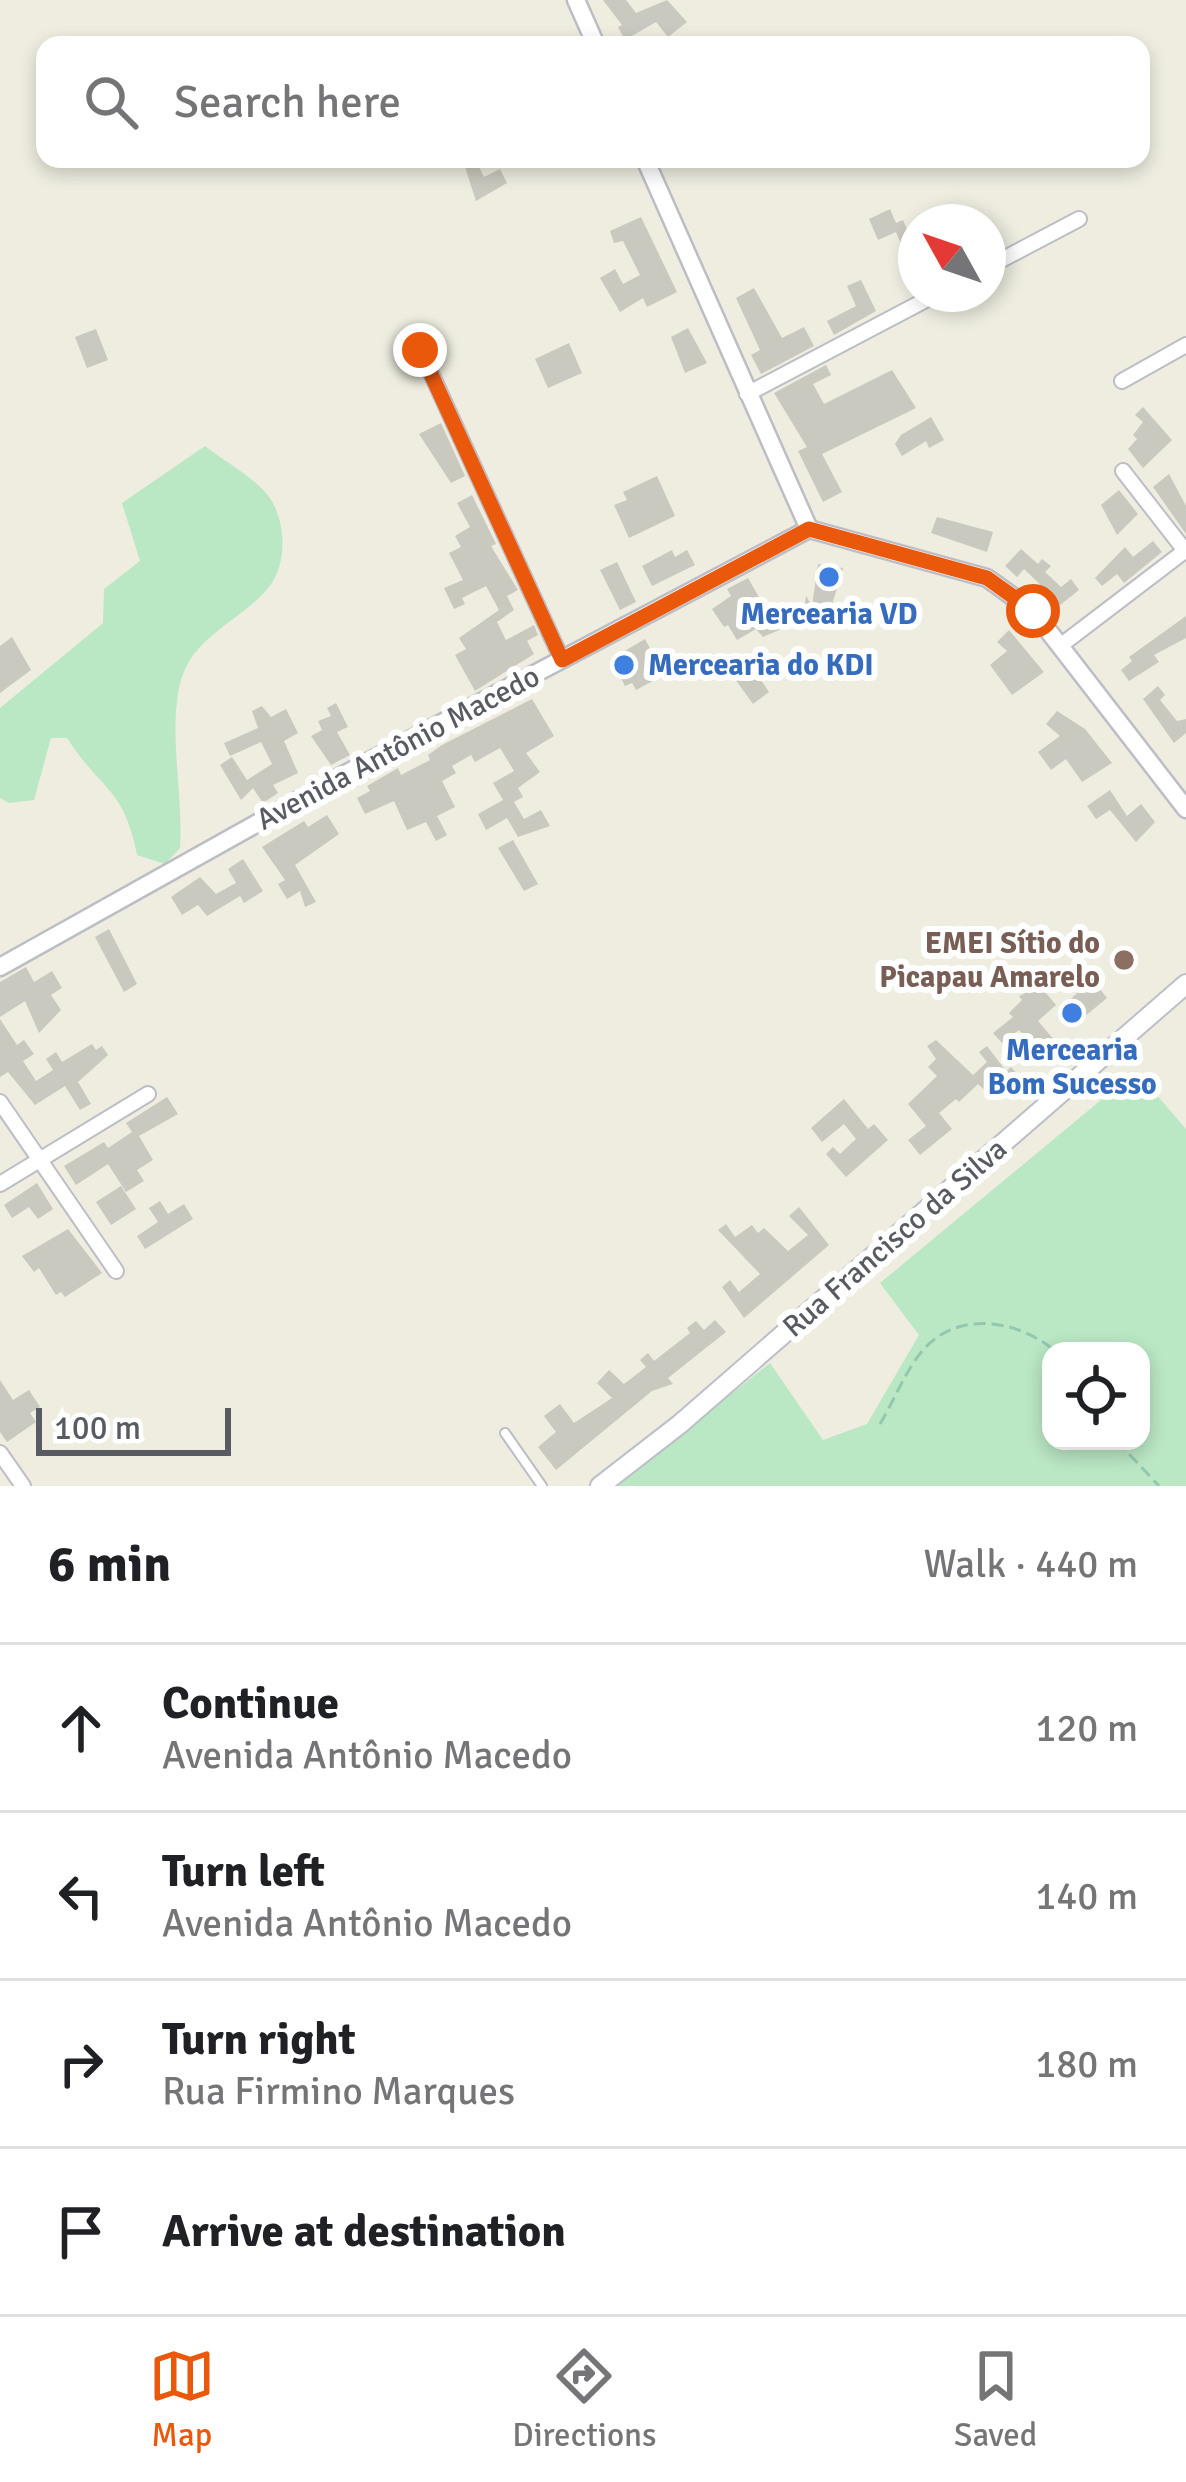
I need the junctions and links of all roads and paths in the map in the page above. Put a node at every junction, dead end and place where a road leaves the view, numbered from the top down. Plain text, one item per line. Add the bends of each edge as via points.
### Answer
1 (576, 0) edge
2 (592, 36) edge
3 (650, 168) edge
4 (1079, 219) dead end
5 (1006, 258) edge
6 (903, 312) edge
7 (1186, 345) edge
8 (420, 350) dead end
9 (1122, 381) dead end
10 (747, 394) junction
11 (1124, 471) dead end
12 (809, 529) junction
13 (1186, 551) edge
14 (1060, 646) junction
15 (562, 660) junction
16 (1186, 809) edge
17 (0, 967) edge
18 (1186, 984) edge
19 (148, 1094) dead end
20 (0, 1102) edge
21 (40, 1161) junction
22 (0, 1184) edge
23 (116, 1271) dead end
24 (1044, 1342) edge
25 (880, 1424) dead end
26 (505, 1433) dead end
27 (1125, 1450) edge
28 (0, 1453) edge
29 (1146, 1472) junction
30 (23, 1486) edge
31 (542, 1486) edge
32 (600, 1486) edge
33 (1146, 1486) edge
34 (1160, 1486) edge

1 - 2 street
3 - 10 street
4 - 5 street
6 - 10 street
7 - 9 street
8 - 15 street
10 - 12 street
11 - 13 street
12 - 14 street via 987,578 1033,611
12 - 15 street, Avenida Antônio Macedo
13 - 14 street
14 - 16 street
15 - 17 street, Avenida Antônio Macedo
18 - 32 main road, Rua Francisco da Silva
19 - 21 street
20 - 21 street
21 - 22 street
21 - 23 street
24 - 25 path via 999,1322 949,1334 926,1347
26 - 31 lane
27 - 29 path
28 - 30 street
29 - 33 path
29 - 34 path

